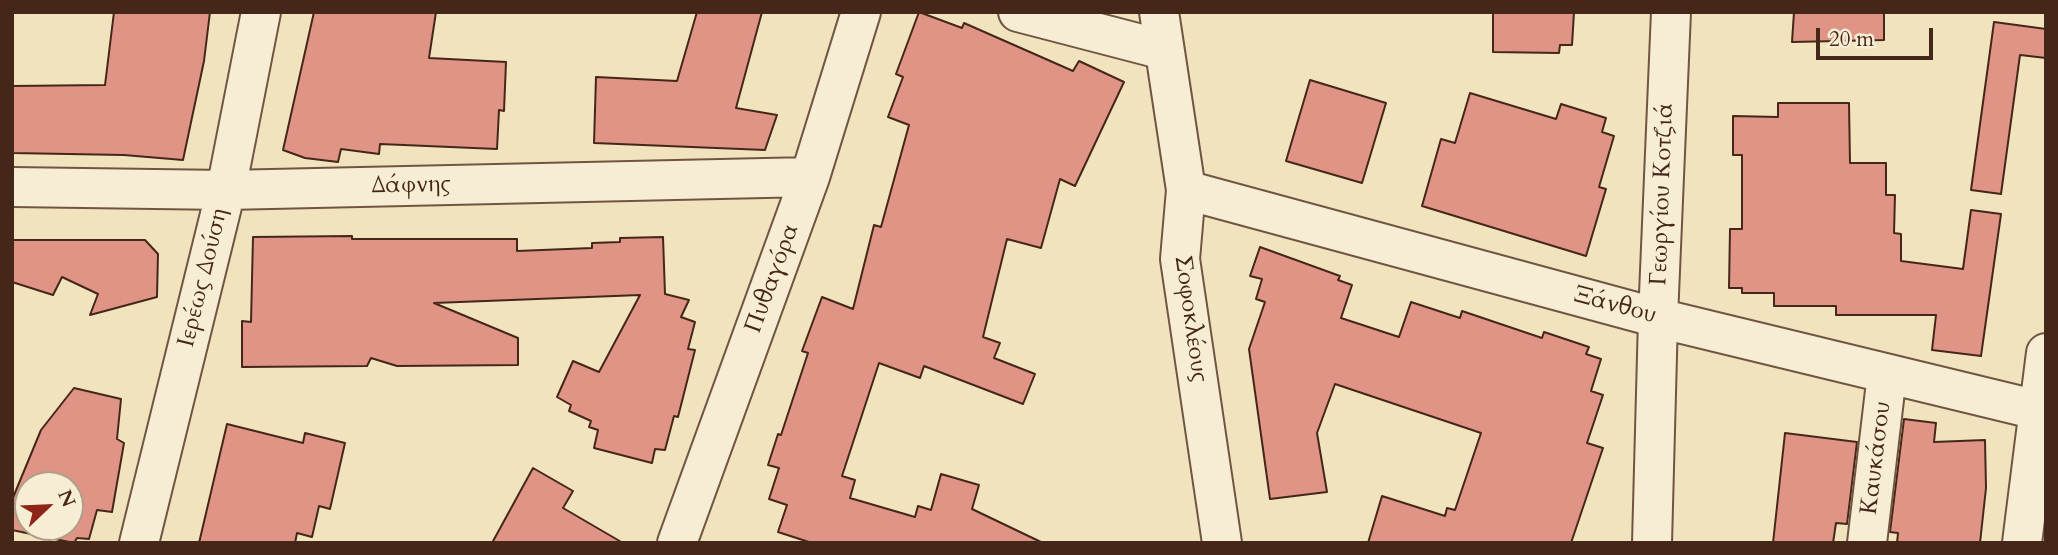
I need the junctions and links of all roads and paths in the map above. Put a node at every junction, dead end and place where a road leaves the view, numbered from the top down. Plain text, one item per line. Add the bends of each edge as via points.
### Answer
1 (261, 12) edge
2 (861, 12) edge
3 (1018, 12) edge
4 (1159, 12) edge
5 (1671, 12) edge
6 (1164, 50) junction
7 (810, 177) junction
8 (12, 187) edge
9 (226, 190) junction
10 (1186, 190) junction
11 (1658, 318) junction
12 (2046, 353) edge
13 (1887, 374) junction
14 (2041, 412) edge
15 (139, 543) edge
16 (677, 543) edge
17 (1222, 543) edge
18 (1652, 543) edge
19 (1867, 543) edge
20 (2022, 543) edge

1 - 9 street, Ιερέως Δούση
2 - 7 street, Πυθαγόρα
3 - 6 street
4 - 6 street, Σοφοκλέους
5 - 11 street, Γεωργίου Κοτζιά
6 - 10 street, Σοφοκλέους
7 - 9 street, Δάφνης
7 - 16 street, Πυθαγόρα
8 - 9 street, Δάφνης
9 - 15 street, Ιερέως Δούση
10 - 11 street, Ξάνθου
10 - 17 street, Σοφοκλέους via 1180,259
11 - 13 street, Ξάνθου
11 - 18 street, Γεωργίου Κοτζιά
12 - 14 street
13 - 14 street, Ξάνθου
13 - 19 street, Καυκάσου
14 - 20 street

